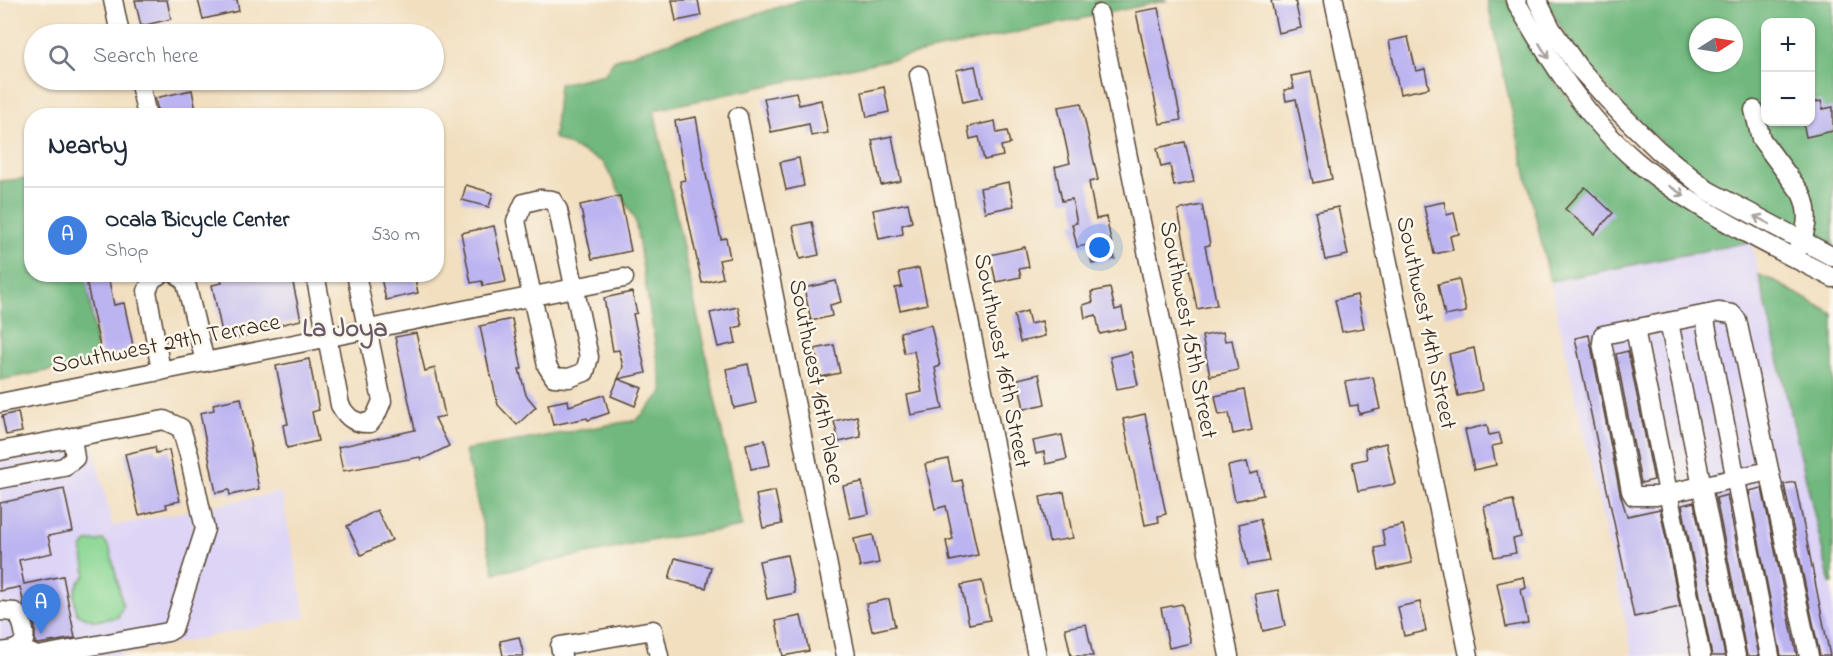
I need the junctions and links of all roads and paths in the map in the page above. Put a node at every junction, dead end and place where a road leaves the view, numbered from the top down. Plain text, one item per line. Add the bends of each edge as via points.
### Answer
1 (113, 0) edge
2 (1334, 0) edge
3 (1515, 0) edge
4 (1537, 0) edge
5 (1099, 14) dead end
6 (118, 24) edge
7 (919, 75) dead end
8 (142, 90) edge
9 (145, 108) edge
10 (1617, 111) junction
11 (1754, 111) dead end
12 (738, 117) dead end
13 (1602, 125) junction
14 (1798, 250) junction
15 (1833, 256) edge
16 (624, 278) dead end
17 (1833, 278) edge
18 (151, 282) edge
19 (185, 282) edge
20 (316, 282) edge
21 (358, 282) edge
22 (575, 288) junction
23 (531, 297) junction
24 (1704, 315) junction
25 (1669, 322) junction
26 (368, 329) junction
27 (1635, 329) junction
28 (327, 338) junction
29 (205, 362) junction
30 (161, 371) junction
31 (0, 403) edge
32 (72, 437) junction
33 (0, 451) edge
34 (1769, 471) junction
35 (1737, 478) junction
36 (0, 479) edge
37 (1703, 485) junction
38 (1669, 493) junction
39 (0, 612) edge
40 (18, 648) junction
41 (0, 652) edge
42 (562, 656) edge
43 (659, 656) edge
44 (846, 656) edge
45 (1036, 656) edge
46 (1228, 656) edge
47 (1469, 656) edge
48 (1701, 656) edge
49 (1736, 656) edge
50 (1770, 656) edge
51 (1809, 656) edge

1 - 6 street
2 - 47 street, Southwest 14th Street
3 -> 13 street via 1558,73
4 - 10 street via 1578,67
5 - 46 street, Southwest 15th Street
7 - 45 street, Southwest 16th Street
8 - 9 street
10 - 13 street
14 -> 10 street via 1707,190
11 - 14 street via 1761,139 1806,202 1806,226
12 - 44 street, Southwest 16th Place
13 -> 14 street via 1635,160 1695,203
14 - 15 street
14 - 17 street
16 - 22 street, Southwest 29th Terrace
18 - 30 street via 147,291
19 - 29 street
20 - 28 street
21 - 26 street
22 - 23 street, Southwest 29th Terrace
22 - 23 street via 589,357 585,372 569,378 554,378 547,366
22 - 23 street via 558,210 552,200 540,199 524,203 516,221
23 - 26 street, Southwest 29th Terrace
24 - 25 street
24 - 34 street via 1732,314 1737,320
24 - 35 street
25 - 27 street
25 - 37 street
26 - 28 street, Southwest 29th Terrace
26 - 28 street via 382,401 370,423 351,420 340,405
27 - 38 street
27 - 38 street via 1603,335 1602,343 1631,491 1634,496
28 - 29 street, Southwest 29th Terrace
29 - 30 street, Southwest 29th Terrace
30 - 31 street, Southwest 29th Terrace
32 - 33 street
32 - 36 street via 75,458 64,467
32 - 40 street via 164,420 181,428 205,530 173,629 37,656
34 - 35 street
34 - 51 street
35 - 37 street
35 - 50 street
37 - 38 street
37 - 49 street
38 - 48 street
39 - 40 street via 15,612 20,617 24,637
40 - 41 street
42 - 43 street via 560,646 653,630

